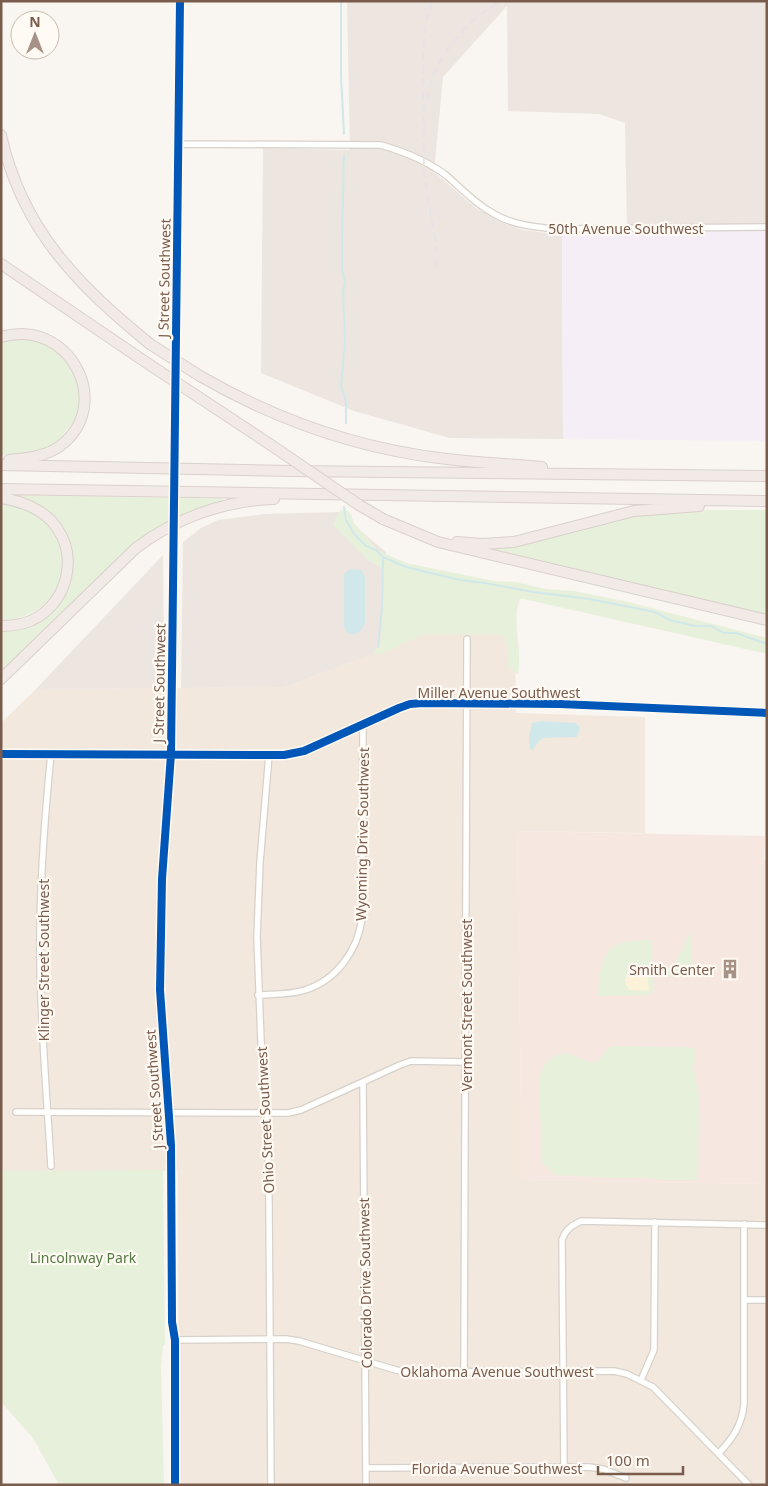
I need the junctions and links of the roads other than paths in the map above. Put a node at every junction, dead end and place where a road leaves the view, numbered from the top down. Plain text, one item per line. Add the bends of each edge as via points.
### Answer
1 (180, 1) edge
2 (1, 135) edge
3 (179, 144) junction
4 (767, 227) edge
5 (1, 264) edge
6 (1, 337) edge
7 (1, 461) edge
8 (1, 465) edge
9 (605, 474) junction
10 (767, 476) edge
11 (1, 489) edge
12 (380, 496) junction
13 (1, 498) edge
14 (764, 501) edge
15 (427, 537) junction
16 (767, 620) edge
17 (1, 626) edge
18 (467, 639) dead end
19 (1, 680) edge
20 (466, 703) junction
21 (767, 713) edge
22 (363, 725) junction
23 (1, 754) edge
24 (51, 754) junction
25 (171, 754) junction
26 (269, 755) junction
27 (258, 995) junction
28 (466, 1062) junction
29 (363, 1082) junction
30 (16, 1112) dead end
31 (48, 1112) junction
32 (168, 1112) junction
33 (267, 1114) junction
34 (51, 1166) dead end
35 (655, 1222) junction
36 (744, 1224) junction
37 (767, 1225) edge
38 (744, 1300) junction
39 (767, 1300) edge
40 (270, 1339) junction
41 (176, 1340) junction
42 (366, 1361) junction
43 (563, 1371) junction
44 (464, 1372) junction
45 (641, 1380) junction
46 (719, 1453) junction
47 (366, 1468) junction
48 (564, 1468) junction
49 (626, 1478) dead end
50 (175, 1485) edge
51 (271, 1485) edge
52 (366, 1485) edge
53 (750, 1485) edge

1 - 3 street, J Street Southwest
2 - 9 highway, bridge via 24,199 36,223 67,267 90,292 150,344 233,395 295,423 363,444 447,459
3 - 4 street, 50th Avenue Southwest via 381,145 424,161 496,215 522,225 556,230
3 - 25 street, J Street Southwest, bridge
5 - 15 highway, bridge via 359,505
6 - 7 highway via 29,334 58,345 77,367 84,396 78,423 60,446 42,455
8 - 9 highway
9 - 10 highway
11 - 12 highway
12 - 14 highway
12 - 19 highway via 266,500 226,505 169,526 136,548
13 - 17 highway via 39,510 49,518 64,540 68,563 62,589 48,609 27,622
14 - 15 highway via 634,511 514,542 482,544
15 - 16 highway via 464,549
18 - 20 street, Vermont Street Southwest
20 - 21 street, Miller Avenue Southwest
20 - 22 street, Miller Avenue Southwest via 410,704
20 - 28 street, Vermont Street Southwest
22 - 26 street, Miller Avenue Southwest via 294,754
22 - 27 street, Wyoming Drive Southwest via 362,918 357,939 347,960 321,983 290,993
23 - 24 street, Miller Avenue Southwest
24 - 25 street, Miller Avenue Southwest
24 - 31 street, Klinger Street Southwest via 44,823 40,961
25 - 26 street, Miller Avenue Southwest
25 - 32 street, J Street Southwest via 160,933 161,1016
26 - 27 street, Ohio Street Southwest via 260,862
27 - 33 street, Ohio Street Southwest
28 - 29 street via 411,1062
28 - 44 street, Vermont Street Southwest
29 - 33 street via 301,1110
29 - 42 street, Colorado Drive Southwest
30 - 31 street
31 - 32 street
31 - 34 street, Klinger Street Southwest
32 - 33 street
32 - 41 street, J Street Southwest via 172,1170 172,1322
33 - 40 street, Ohio Street Southwest
35 - 36 street
35 - 43 street via 581,1221 565,1232 562,1240
35 - 45 street via 654,1350
36 - 37 street
36 - 38 street
38 - 39 street
38 - 46 street via 743,1415 733,1437
40 - 41 street, Oklahoma Avenue Southwest
40 - 42 street, Oklahoma Avenue Southwest via 299,1341
40 - 51 street, Ohio Street Southwest
41 - 50 street, J Street Southwest
42 - 44 street, Oklahoma Avenue Southwest via 408,1372
42 - 47 street, Colorado Drive Southwest
43 - 44 street, Oklahoma Avenue Southwest
43 - 45 street, Oklahoma Avenue Southwest via 614,1372
43 - 48 street
45 - 46 street, Oklahoma Avenue Southwest via 664,1396
46 - 53 street, Oklahoma Avenue Southwest
47 - 48 street, Florida Avenue Southwest
47 - 52 street, Colorado Drive Southwest
48 - 49 street, Florida Avenue Southwest via 597,1468

